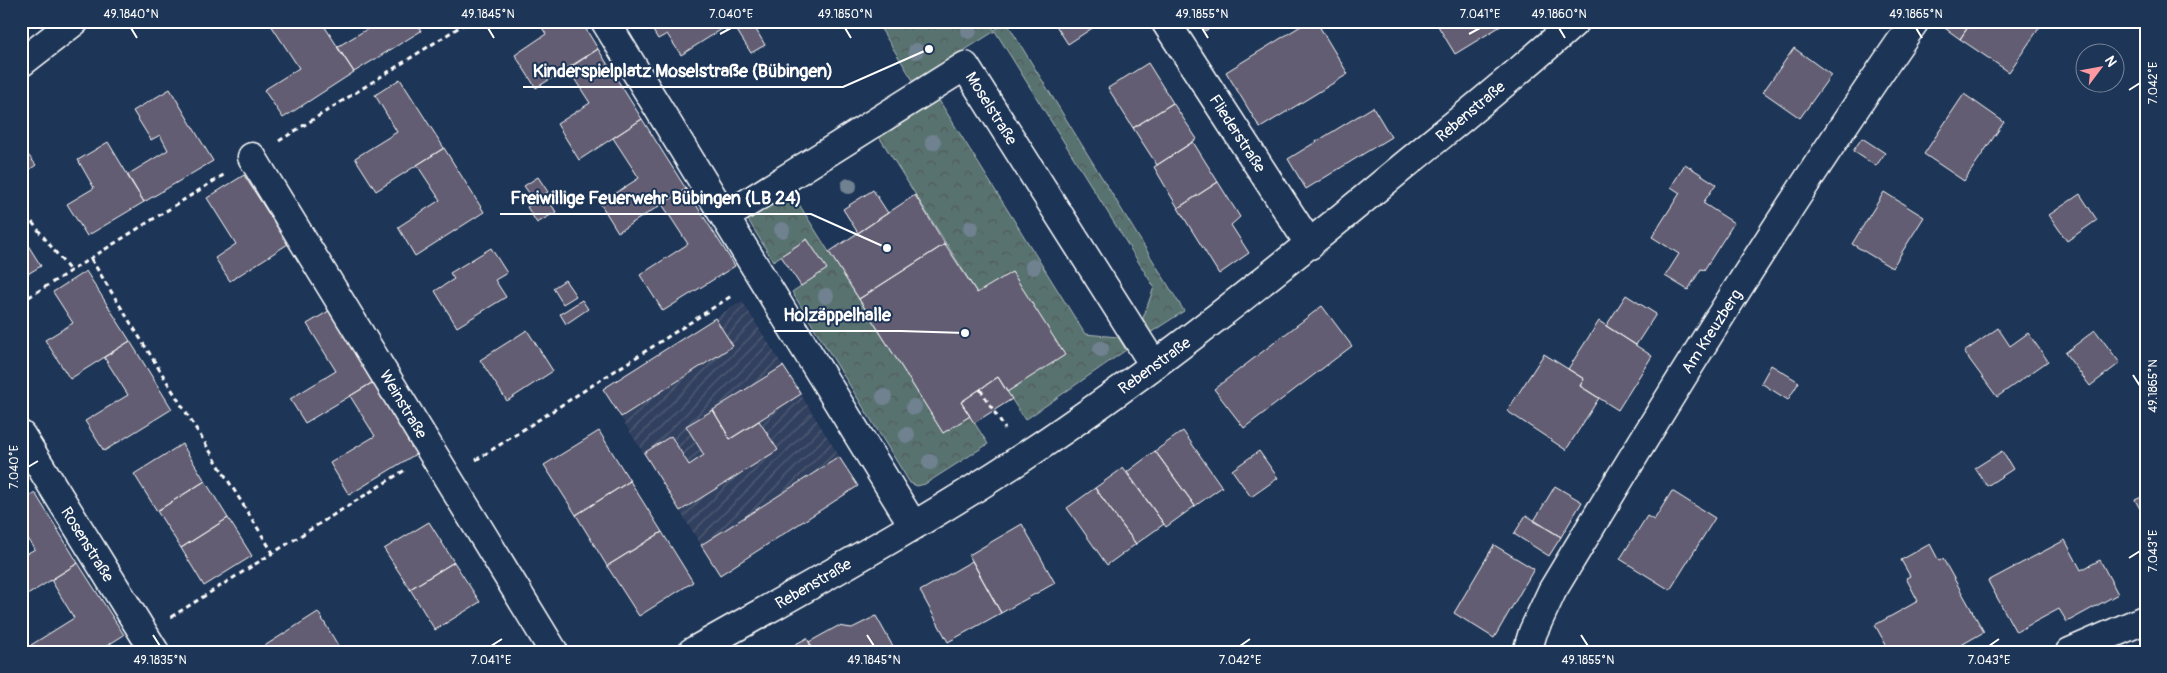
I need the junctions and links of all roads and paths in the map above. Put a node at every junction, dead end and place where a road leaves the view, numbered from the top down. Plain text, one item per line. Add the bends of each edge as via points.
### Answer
1 (74, 21) edge
2 (451, 21) edge
3 (605, 21) edge
4 (1165, 21) edge
5 (1915, 21) edge
6 (1568, 24) edge
7 (456, 29) dead end
8 (21, 63) edge
9 (252, 158) dead end
10 (21, 208) edge
11 (725, 217) junction
12 (1310, 245) junction
13 (91, 259) dead end
14 (71, 272) dead end
15 (761, 277) junction
16 (1154, 365) junction
17 (980, 389) dead end
18 (21, 435) edge
19 (433, 452) junction
20 (1023, 457) junction
21 (448, 478) junction
22 (913, 525) junction
23 (273, 553) junction
24 (2146, 618) edge
25 (150, 643) edge
26 (554, 652) edge
27 (692, 652) edge
28 (1527, 652) edge
29 (2070, 652) edge

1 - 8 street
2 - 7 path
3 - 11 street
4 - 12 street, Fliederstraße
5 - 28 street, Am Kreuzberg via 1693,357 1552,591
6 - 12 street, Rebenstraße
9 - 19 street, Weinstraße
10 - 14 path
11 - 15 street
11 - 16 street, Moselstraße via 965,66
12 - 16 street, Rebenstraße
13 - 23 path
15 - 21 path
15 - 22 street
16 - 20 street, Rebenstraße
17 - 20 path
18 - 25 street, Rosenstraße
19 - 21 street, Weinstraße
19 - 23 path
20 - 22 street, Rebenstraße
21 - 26 street, Weinstraße
22 - 27 street, Rebenstraße
23 - 25 path
24 - 29 street

